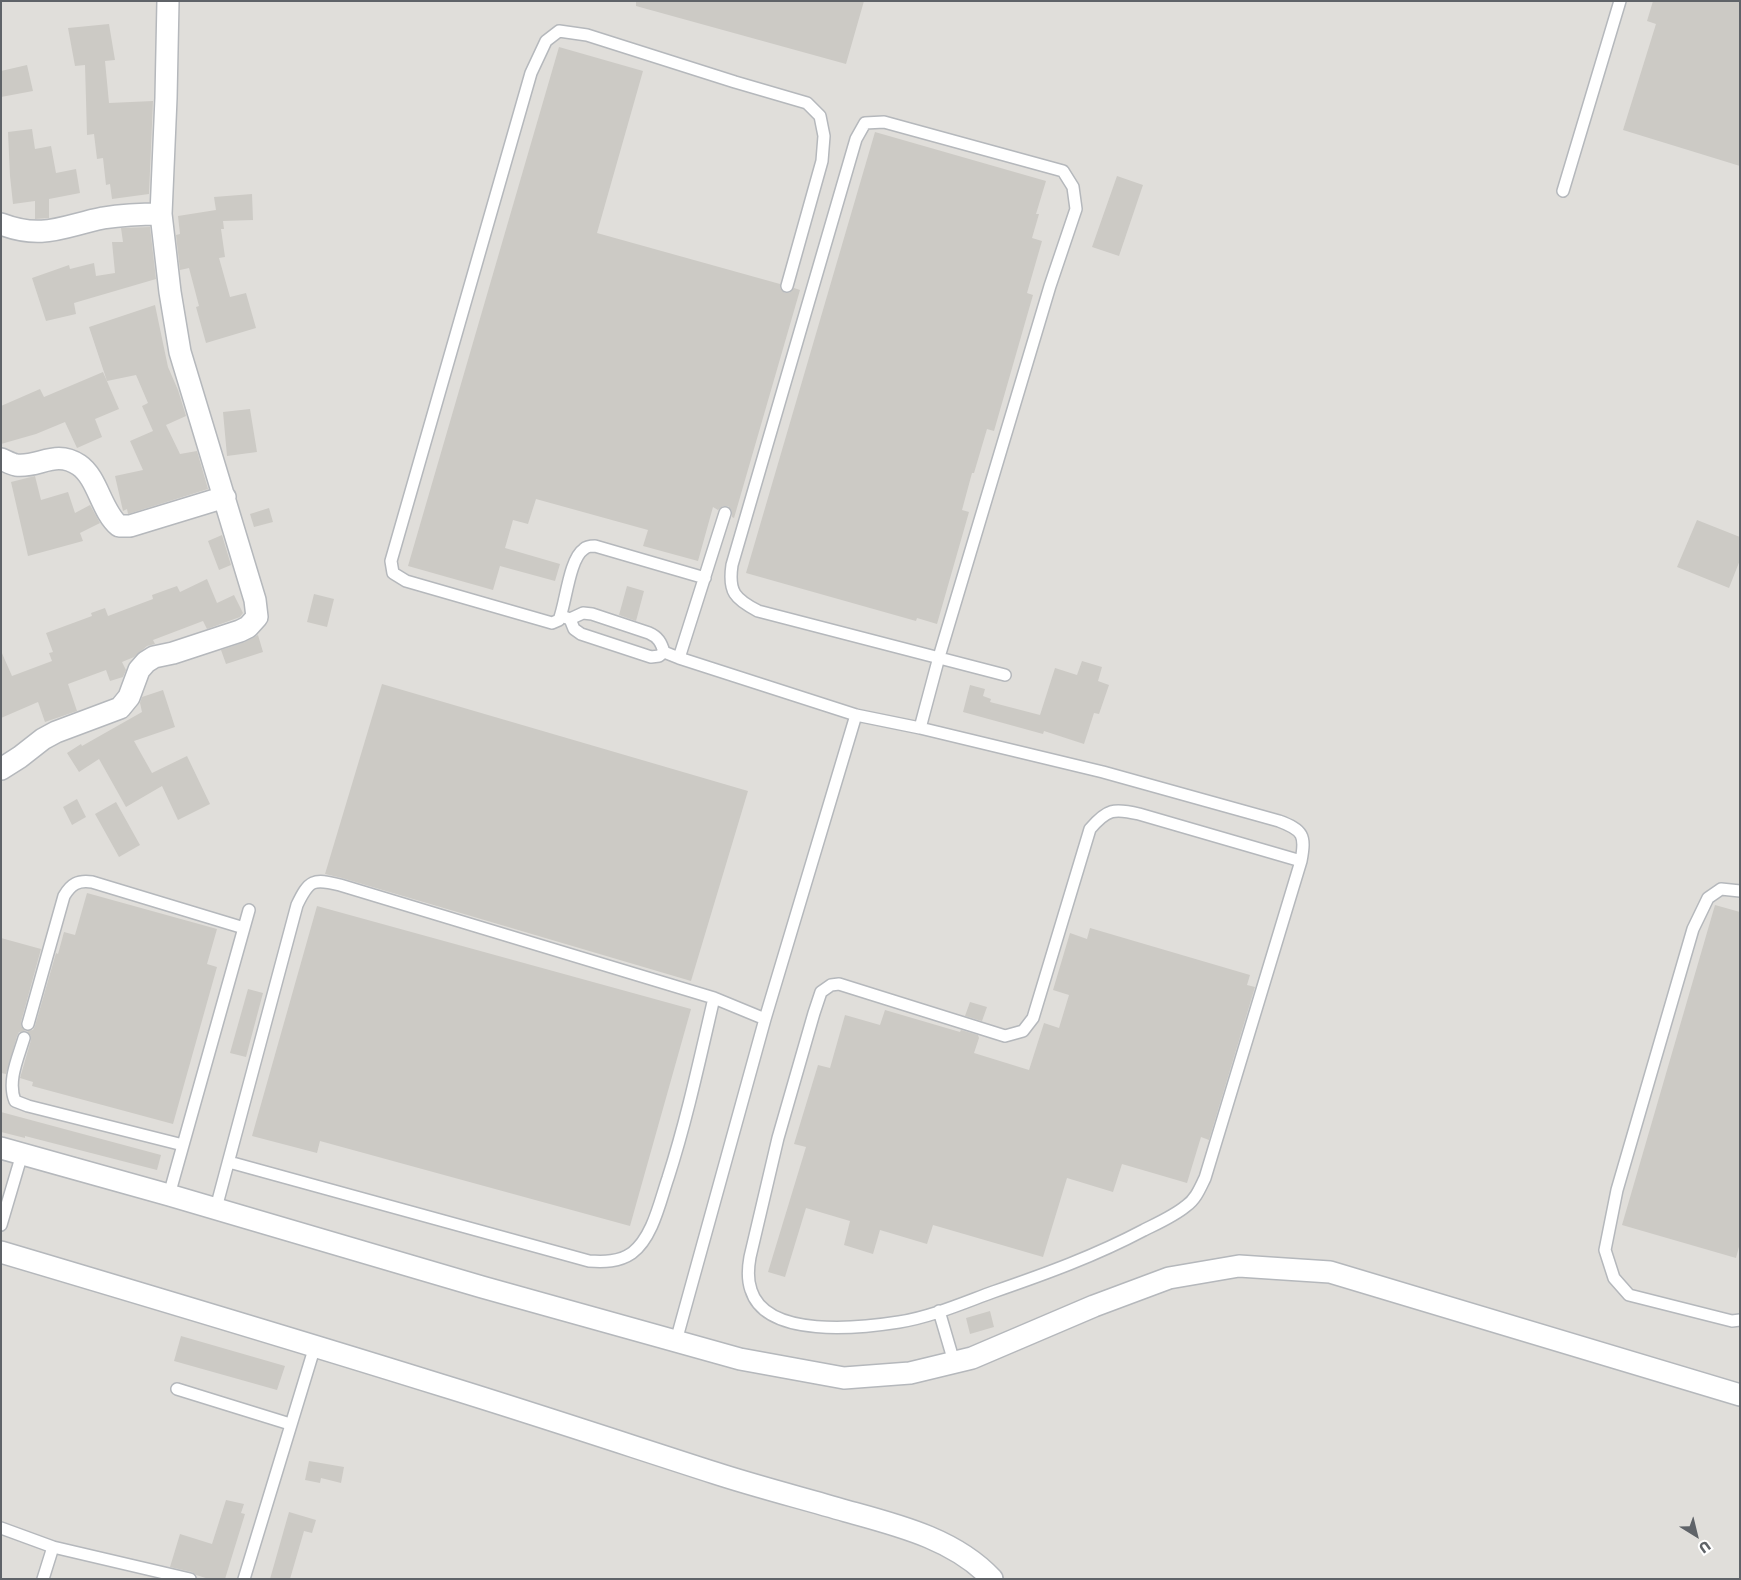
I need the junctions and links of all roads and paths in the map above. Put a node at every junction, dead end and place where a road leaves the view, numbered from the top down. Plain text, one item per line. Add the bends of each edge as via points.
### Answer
1 (168, 1) edge
2 (1620, 1) edge
3 (1563, 191) dead end
4 (161, 214) junction
5 (1, 224) edge
6 (787, 286) dead end
7 (1, 459) edge
8 (225, 497) junction
9 (725, 514) dead end
10 (705, 578) junction
11 (566, 617) junction
12 (664, 652) junction
13 (939, 657) junction
14 (679, 658) junction
15 (1005, 676) dead end
16 (856, 715) junction
17 (920, 728) junction
18 (1, 769) edge
19 (1301, 861) junction
20 (1740, 891) edge
21 (249, 910) dead end
22 (244, 928) junction
23 (714, 998) junction
24 (765, 1019) junction
25 (28, 1024) dead end
26 (24, 1038) dead end
27 (183, 1146) junction
28 (1, 1148) edge
29 (22, 1154) junction
30 (229, 1162) junction
31 (169, 1195) junction
32 (216, 1208) junction
33 (1, 1225) edge
34 (1, 1252) edge
35 (939, 1311) junction
36 (1740, 1320) edge
37 (676, 1341) junction
38 (315, 1346) junction
39 (954, 1362) junction
40 (177, 1389) dead end
41 (1740, 1395) edge
42 (290, 1424) junction
43 (1, 1528) edge
44 (53, 1547) junction
45 (43, 1579) edge
46 (190, 1579) edge
47 (244, 1579) edge
48 (992, 1579) edge

1 - 4 street
2 - 3 lane
4 - 5 street via 106,218 41,232
4 - 8 street via 180,352
6 - 11 lane via 822,161 824,136 820,116 807,103 587,35 559,31 546,41 531,74 391,561 393,573 406,581 552,624
7 - 8 street via 24,464 60,457 80,465 119,526 130,526
8 - 18 street via 255,600 257,617 253,622 240,632 154,657 139,670 129,697 120,708 56,732
9 - 10 lane
10 - 11 lane via 590,546 578,556 569,582
10 - 14 lane
11 - 12 lane via 580,634 651,657
11 - 12 lane via 592,614 649,633 662,644
12 - 14 lane
13 - 13 lane via 1076,209 1073,187 1063,171 884,122 865,124 856,139 730,580 734,593 743,604 758,611
13 - 15 lane
13 - 17 lane
14 - 16 lane
16 - 17 lane
16 - 24 lane
17 - 19 lane via 1103,772 1279,820 1300,832 1303,839
19 - 35 lane via 1206,1178 1196,1196 1170,1216 1114,1246 1060,1269
19 - 35 lane via 1125,810 1107,812 1090,829 1032,1018 1023,1031 1005,1036 839,984 821,992 778,1138 750,1257 751,1292 759,1305 774,1318 804,1326 900,1322
20 - 36 lane via 1721,889 1708,898 1693,929 1617,1190 1605,1250 1614,1278 1629,1295
21 - 22 lane
22 - 25 lane via 92,882 77,881 69,887 62,901
22 - 27 lane
23 - 24 lane
23 - 30 lane via 682,1134 655,1217 644,1240 633,1252 621,1258 589,1262
23 - 30 lane via 318,881 310,884 297,905
24 - 37 lane
26 - 27 lane via 13,1075 11,1090 15,1101
27 - 31 lane
28 - 29 street
29 - 31 street
29 - 33 lane
30 - 32 lane
31 - 32 street
32 - 37 street
34 - 38 street
35 - 39 lane
37 - 39 street via 740,1359 844,1378 910,1373
38 - 42 lane
38 - 48 street via 717,1474 920,1534 955,1549
39 - 41 street via 972,1358 1169,1278 1239,1266 1330,1272
40 - 42 lane
42 - 47 lane
43 - 44 lane
44 - 45 lane
44 - 46 lane

